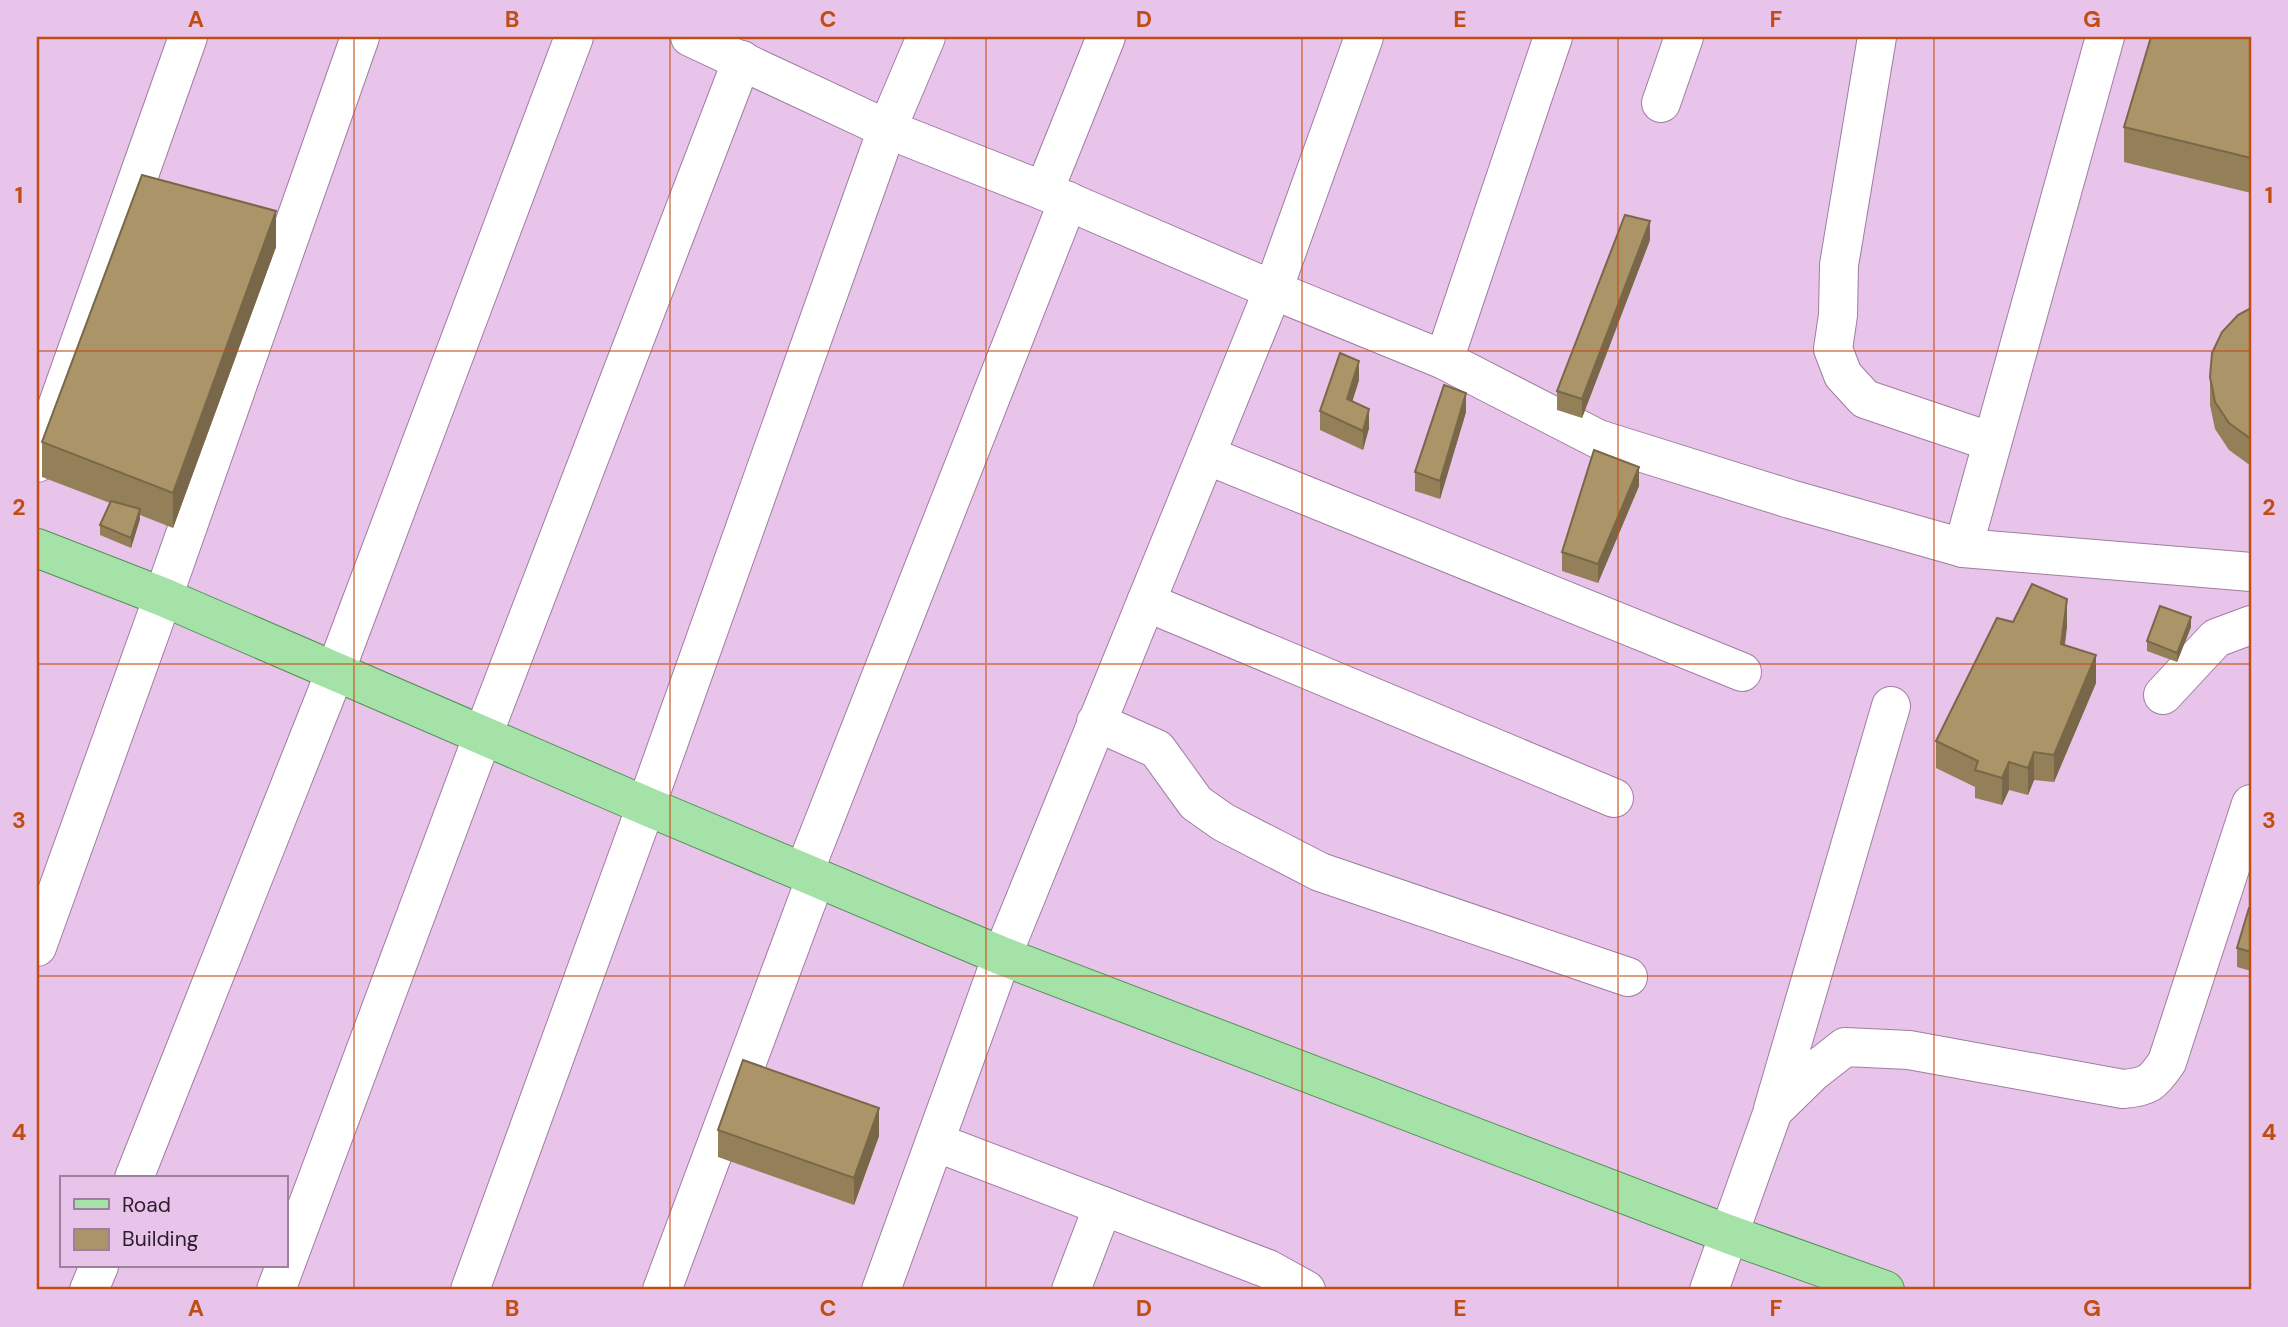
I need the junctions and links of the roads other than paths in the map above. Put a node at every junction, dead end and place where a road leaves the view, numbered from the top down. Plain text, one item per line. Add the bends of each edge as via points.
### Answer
1 (188, 37) edge
2 (360, 37) edge
3 (574, 37) edge
4 (690, 37) edge
5 (926, 37) edge
6 (1105, 37) edge
7 (1364, 37) edge
8 (1553, 37) edge
9 (1684, 37) edge
10 (1877, 37) edge
11 (2105, 37) edge
12 (734, 50) edge
13 (1661, 103) dead end
14 (887, 129) junction
15 (1056, 196) junction
16 (1273, 290) junction
17 (1444, 360) junction
18 (1993, 442) junction
19 (1206, 455) junction
20 (37, 463) edge
21 (37, 548) edge
22 (1963, 548) junction
23 (2251, 572) edge
24 (163, 597) junction
25 (1146, 602) junction
26 (2251, 625) edge
27 (335, 672) junction
28 (1742, 672) dead end
29 (2163, 695) dead end
30 (1891, 706) dead end
31 (1096, 722) junction
32 (483, 735) junction
33 (1614, 799) dead end
34 (2251, 803) edge
35 (646, 806) junction
36 (810, 874) junction
37 (37, 947) edge
38 (1002, 956) junction
39 (1628, 977) dead end
40 (1773, 1111) junction
41 (935, 1142) junction
42 (135, 1176) edge
43 (1103, 1206) junction
44 (1728, 1234) junction
45 (287, 1261) edge
46 (98, 1268) edge
47 (284, 1268) edge
48 (1264, 1280) edge
49 (89, 1290) edge
50 (276, 1290) edge
51 (470, 1290) edge
52 (662, 1290) edge
53 (881, 1290) edge
54 (1071, 1290) edge
55 (1306, 1290) edge
56 (1709, 1290) edge
57 (1885, 1290) edge

1 - 20 street
2 - 24 street
3 - 27 street
4 - 12 street
5 - 14 street
6 - 15 street
7 - 16 street
8 - 17 street
9 - 13 street
10 - 18 street via 1839,265 1833,349 1843,375 1865,400
11 - 18 street
12 - 14 street
12 - 32 street
14 - 15 street
14 - 35 street
15 - 16 street
15 - 36 street
16 - 17 street
16 - 19 street
17 - 22 street via 1598,439
18 - 22 street
19 - 25 street
19 - 28 street
21 - 24 main road
22 - 23 street
24 - 27 main road
24 - 37 street
25 - 31 street
25 - 33 street
26 - 29 street via 2216,638
27 - 32 main road
27 - 42 street
30 - 40 street
31 - 38 street
31 - 39 street via 1157,749 1196,803 1223,822 1320,872
32 - 35 main road
32 - 45 street
34 - 40 street via 2167,1062 2143,1087 2123,1089 1909,1050 1845,1047
35 - 36 main road
35 - 51 street
36 - 38 main road
36 - 52 street
38 - 41 street
38 - 44 main road
40 - 44 street
41 - 43 street
41 - 53 street
43 - 48 street
43 - 54 street
44 - 56 street
44 - 57 main road
46 - 49 street
47 - 50 street
48 - 55 street

